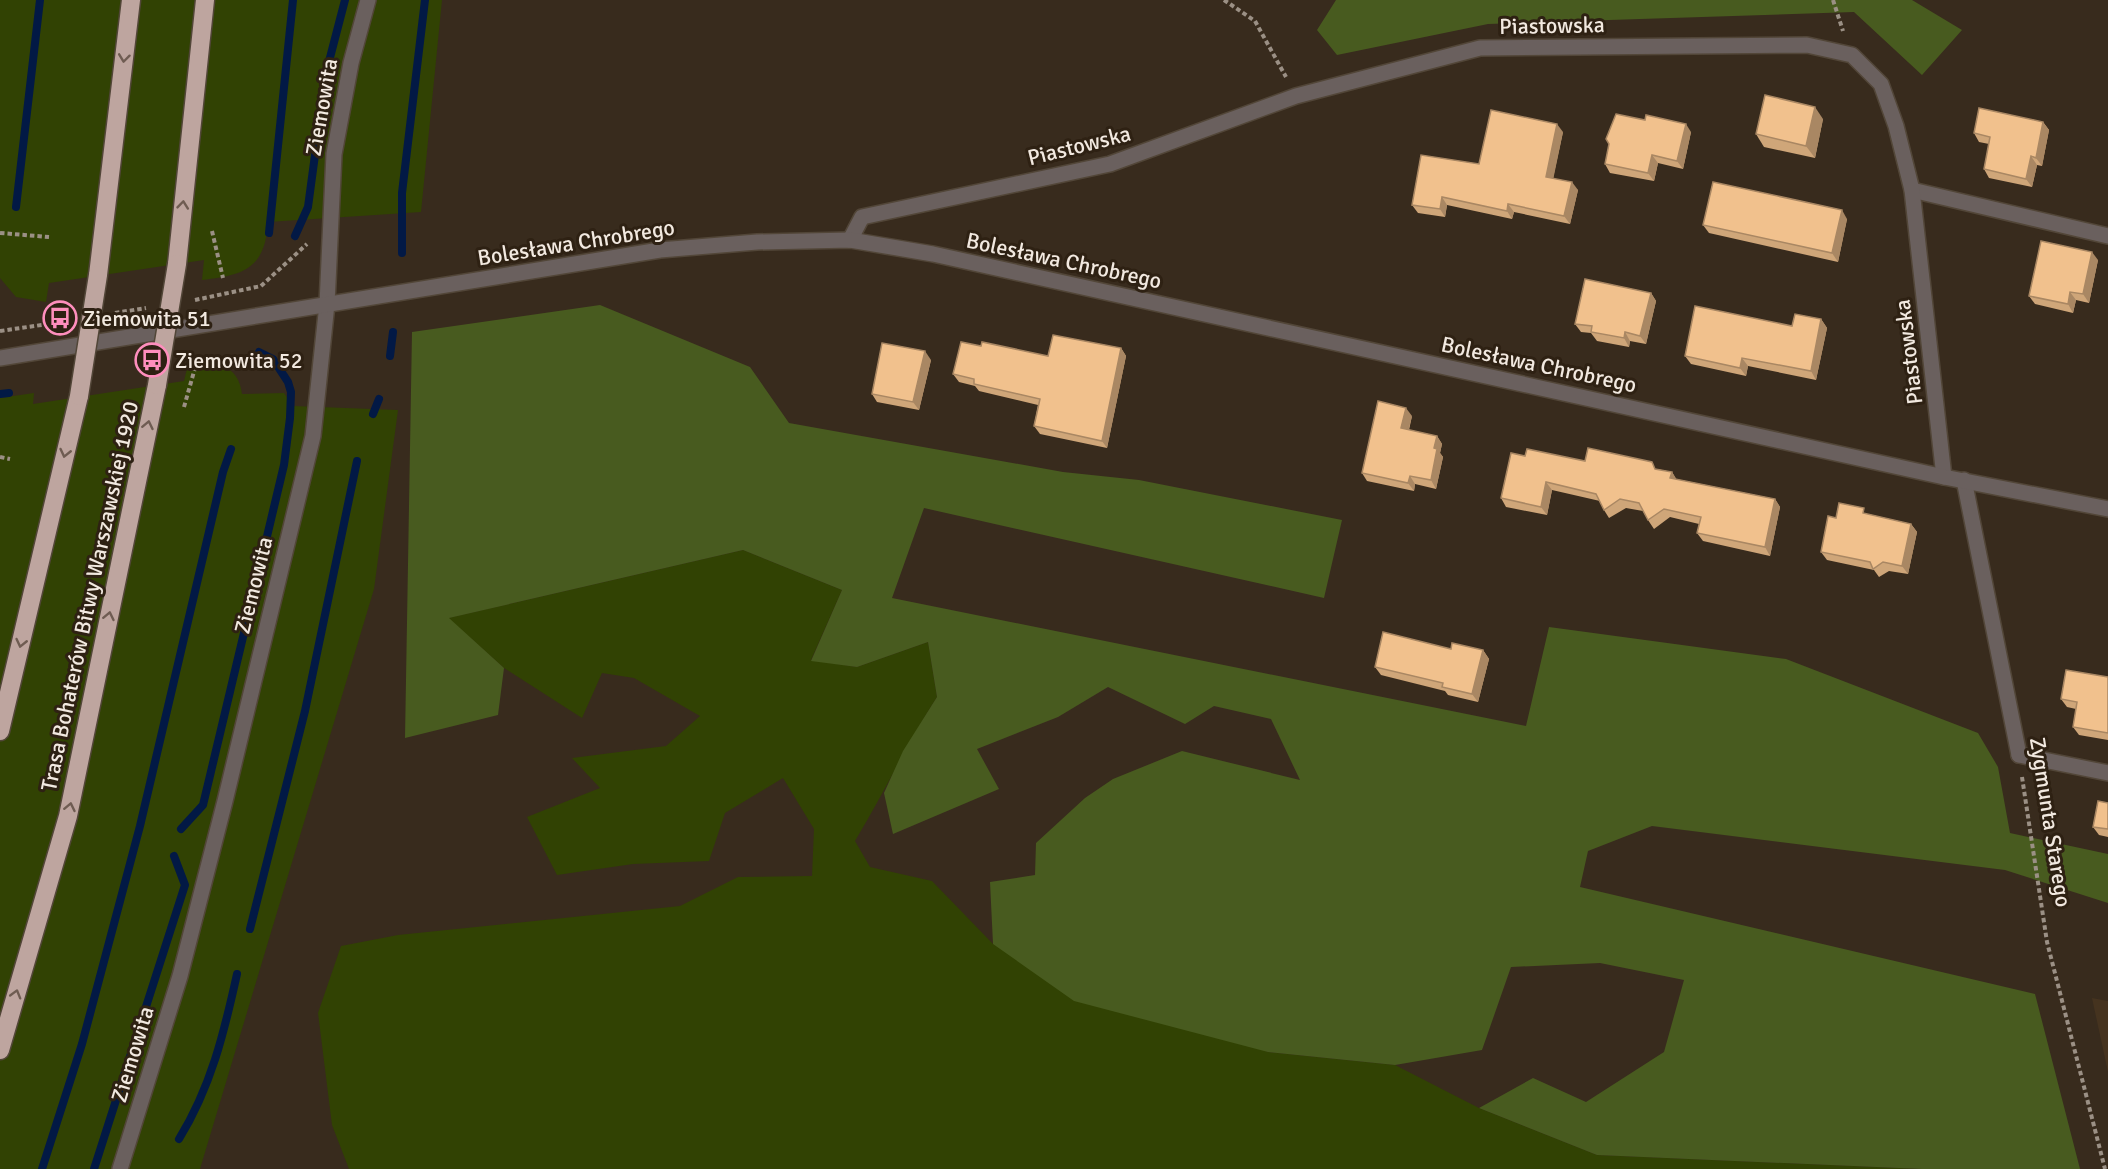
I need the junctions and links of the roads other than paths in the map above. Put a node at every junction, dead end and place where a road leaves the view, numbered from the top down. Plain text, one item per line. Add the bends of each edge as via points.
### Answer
1 (131, 0) edge
2 (205, 0) edge
3 (368, 0) edge
4 (1912, 190) junction
5 (2108, 236) edge
6 (850, 240) junction
7 (327, 304) junction
8 (0, 358) edge
9 (1944, 477) junction
10 (1964, 480) junction
11 (2108, 509) edge
12 (0, 731) edge
13 (2108, 773) edge
14 (0, 1050) edge
15 (120, 1169) edge

1 -> 12 highway, bridge via 98,275 79,396
14 -> 2 highway, Trasa Bohaterów Bitwy Warszawskiej 1920, bridge via 68,816 156,385 177,264
3 - 7 street, Ziemowita via 351,63 334,154
4 - 5 street
4 - 6 street, Piastowska via 1881,84 1852,56 1807,45 1480,48 1296,96 1110,164 862,217
4 - 9 street, Piastowska
6 - 7 street, Bolesława Chrobrego via 660,250
6 - 9 street, Bolesława Chrobrego via 933,254
7 - 8 street, Bolesława Chrobrego
7 - 15 street, Ziemowita via 313,436 180,976
9 - 10 street, Bolesława Chrobrego
10 - 11 street, Bolesława Chrobrego
10 - 13 street, Zygmunta Starego via 2019,755

